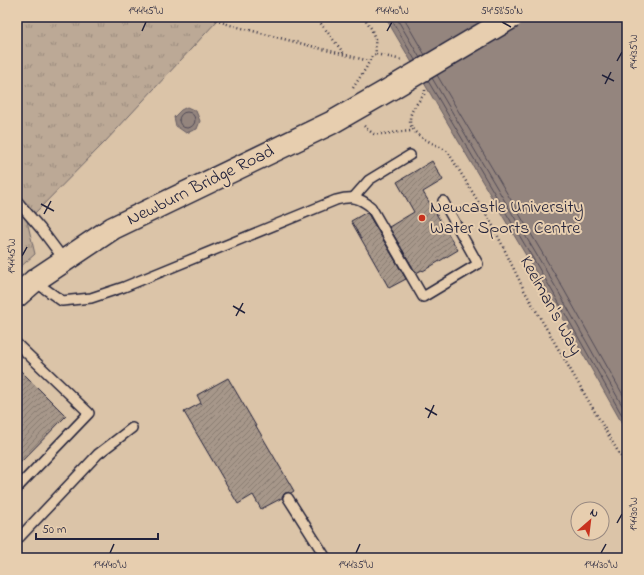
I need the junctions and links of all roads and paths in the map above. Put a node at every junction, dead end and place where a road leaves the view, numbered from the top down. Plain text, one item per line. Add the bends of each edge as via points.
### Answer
1 (208, 17) edge
2 (316, 17) edge
3 (512, 17) edge
4 (376, 54) dead end
5 (345, 55) junction
6 (369, 61) junction
7 (349, 114) junction
8 (410, 155) dead end
9 (354, 198) junction
10 (17, 201) edge
11 (443, 201) dead end
12 (65, 261) junction
13 (34, 281) junction
14 (17, 296) edge
15 (17, 344) edge
16 (132, 428) dead end
17 (627, 467) edge
18 (17, 488) edge
19 (288, 498) dead end
20 (17, 540) edge
21 (326, 558) edge

1 - 5 path
2 - 5 path
3 - 7 street, Newburn Bridge Road, bridge
4 - 6 path
5 - 6 path
6 - 7 path via 344,101
7 - 12 street, Newburn Bridge Road via 113,228
7 - 17 path, Keelman's Way via 373,134 413,131 448,152 493,226 524,290
8 - 9 lane via 369,180
9 - 11 lane via 363,200 371,207 423,297 478,264
9 - 13 lane via 336,200 124,287 91,298 62,302
10 - 12 lane
12 - 13 street, Newburn Bridge Road
13 - 14 street, Newburn Bridge Road
15 - 18 lane via 89,413
16 - 20 lane via 98,454
19 - 21 lane

